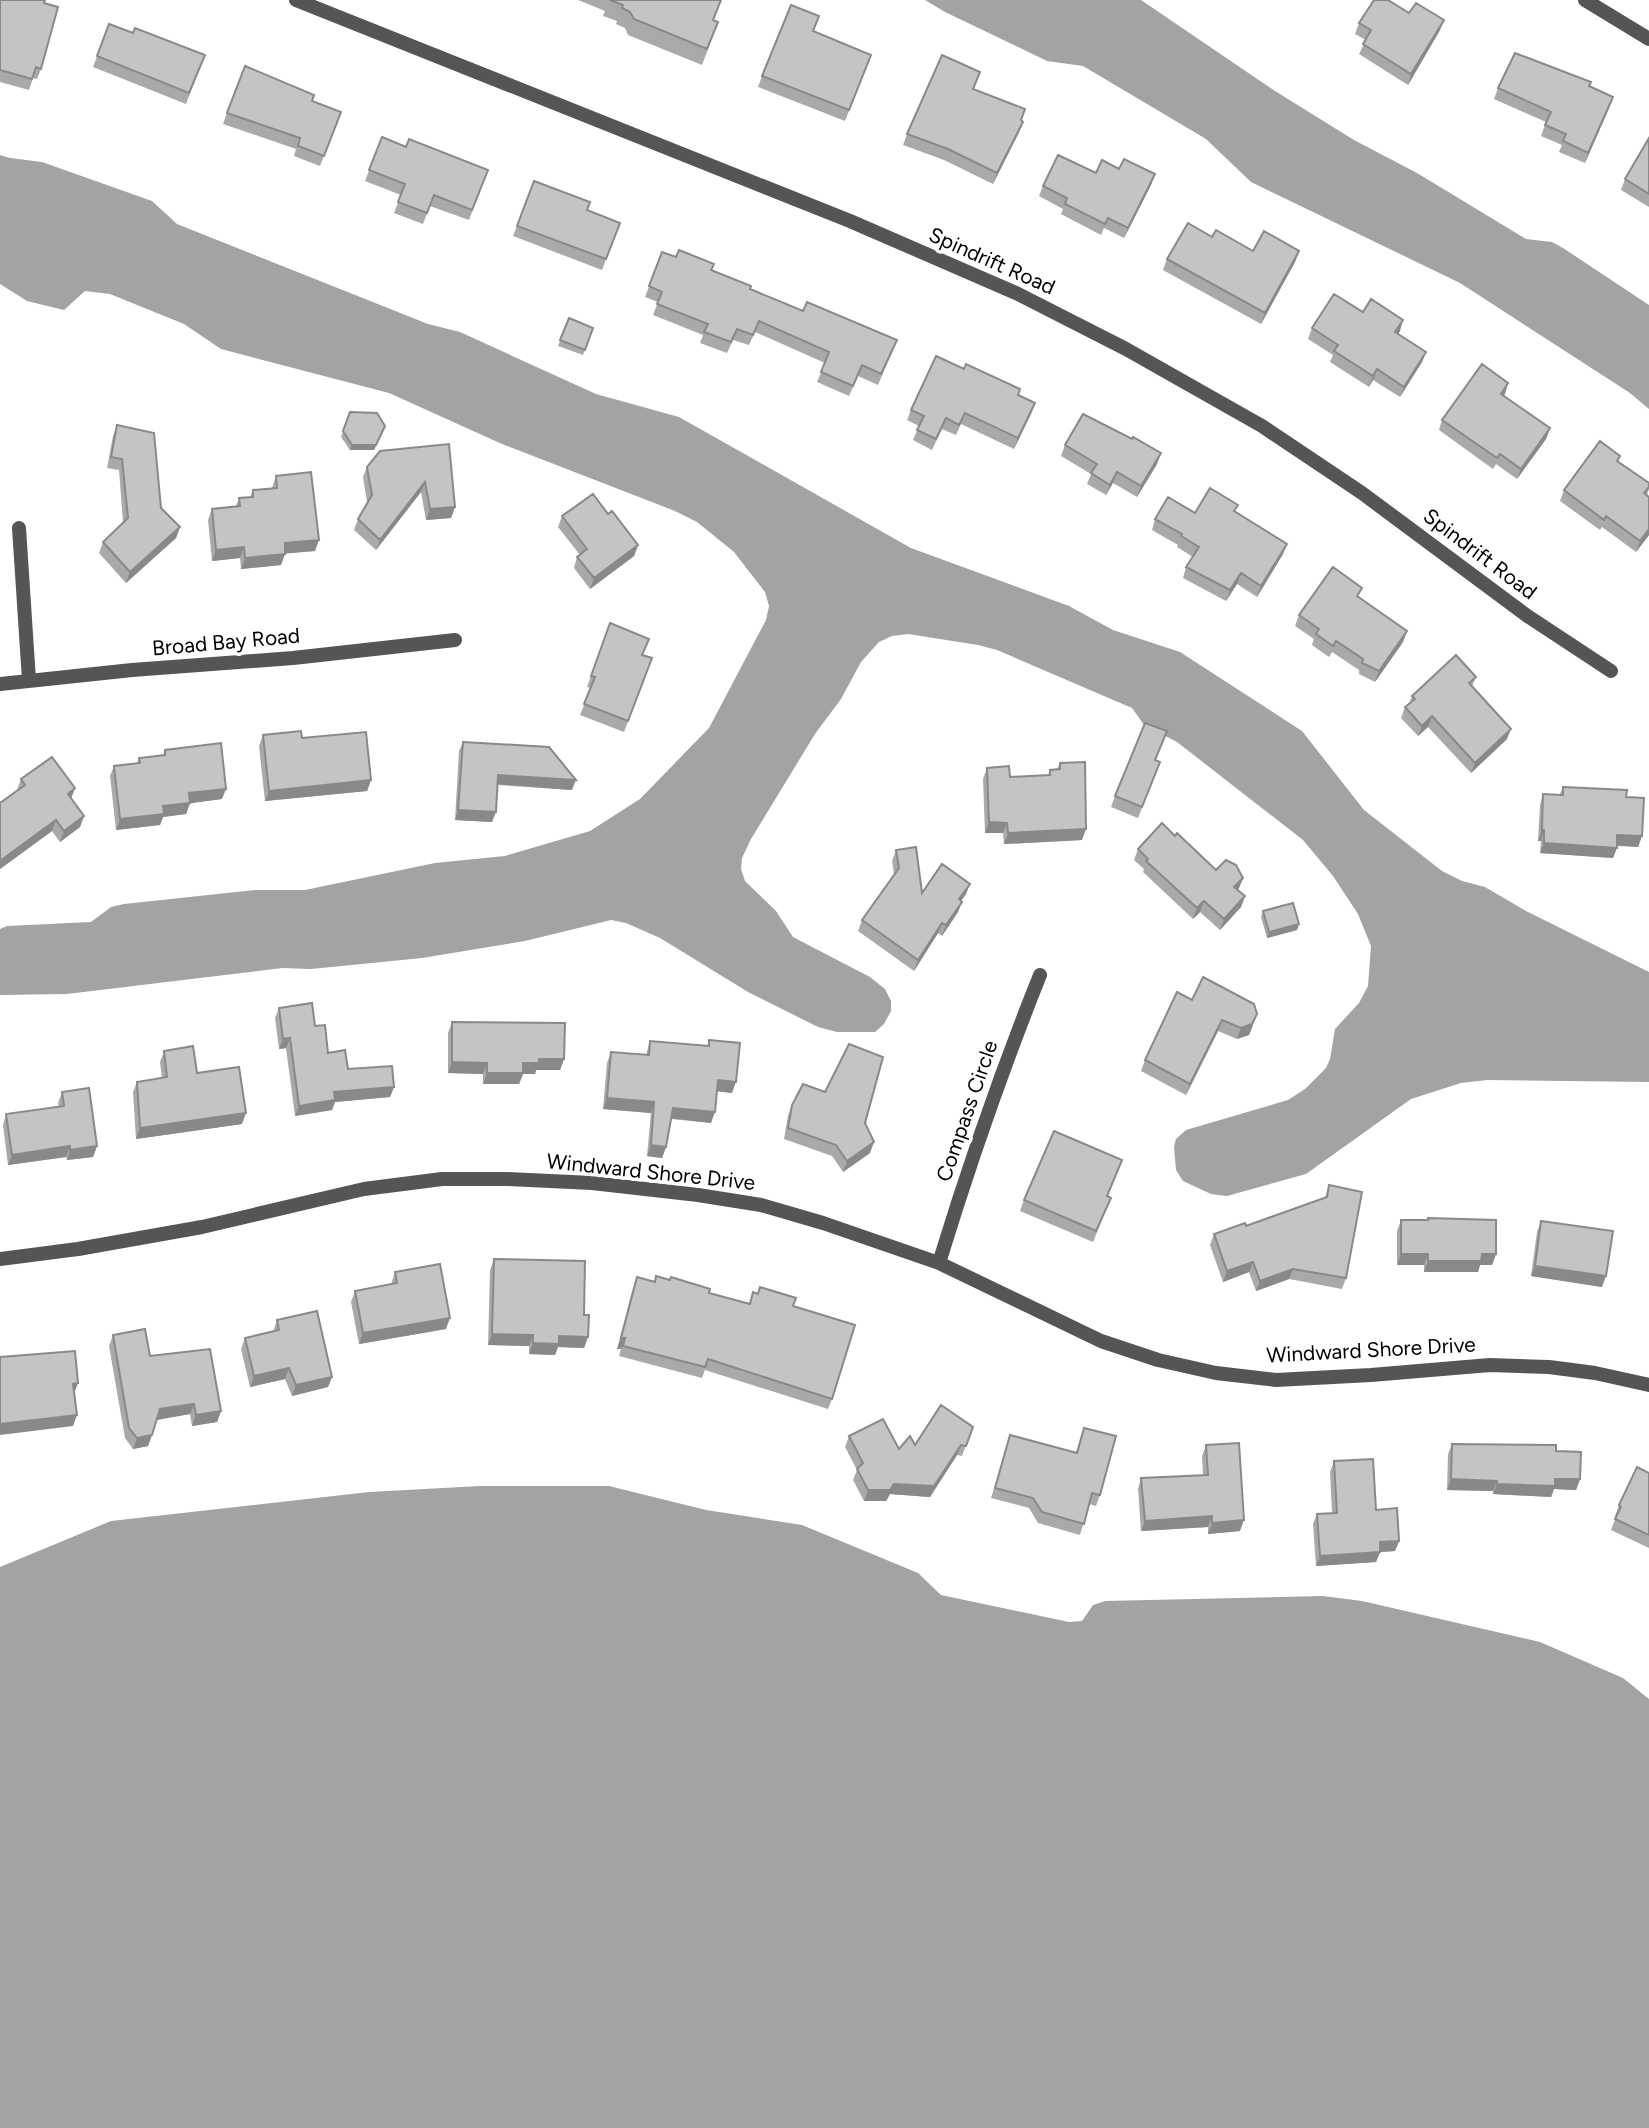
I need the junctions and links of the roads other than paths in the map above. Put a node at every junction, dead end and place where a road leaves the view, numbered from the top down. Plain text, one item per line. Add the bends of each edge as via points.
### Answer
1 (296, 0) edge
2 (1585, 0) edge
3 (1649, 39) edge
4 (19, 528) dead end
5 (454, 640) dead end
6 (1611, 671) dead end
7 (29, 680) junction
8 (0, 684) edge
9 (1040, 975) dead end
10 (0, 1259) edge
11 (939, 1263) junction
12 (1649, 1385) edge

1 - 6 street, Spindrift Road via 850,221 1016,293 1126,349 1262,426 1351,485 1526,615
2 - 3 street
4 - 7 street
5 - 7 street, Broad Bay Road
7 - 8 street, Broad Bay Road
9 - 11 street, Compass Circle via 977,1141
10 - 11 street, Windward Shore Drive via 202,1227 364,1189 442,1180 508,1179 606,1185 761,1205
11 - 12 street, Windward Shore Drive via 1101,1341 1216,1373 1276,1380 1490,1365 1549,1367

